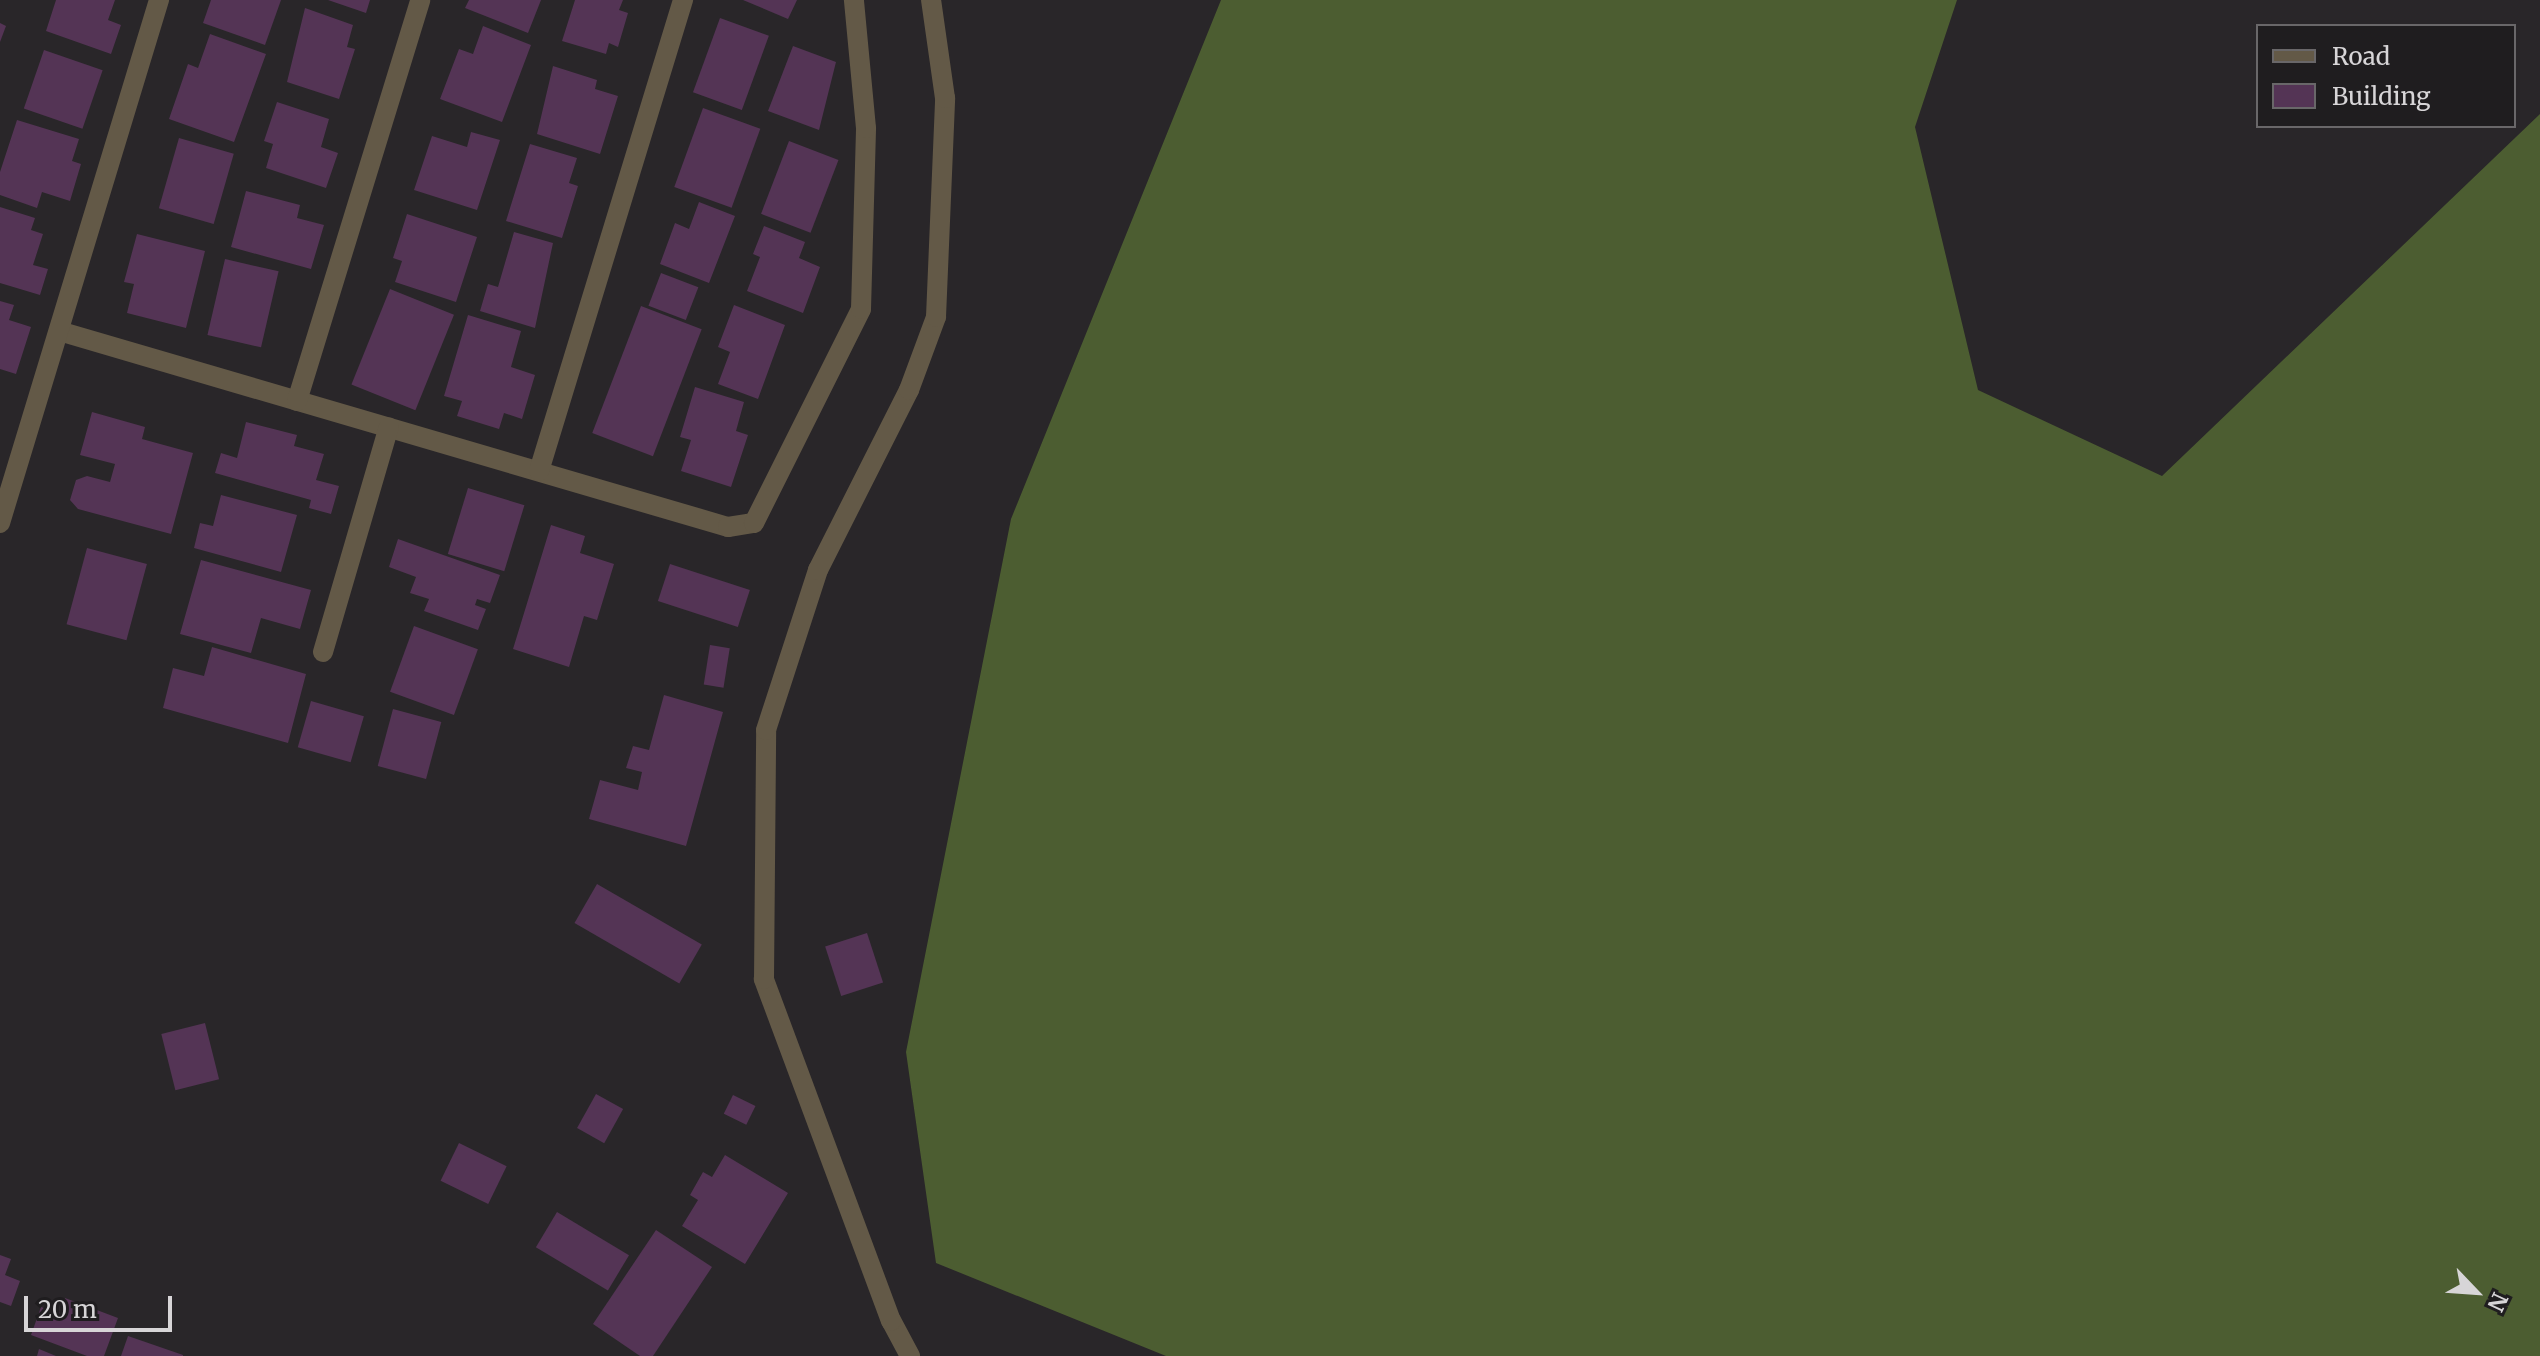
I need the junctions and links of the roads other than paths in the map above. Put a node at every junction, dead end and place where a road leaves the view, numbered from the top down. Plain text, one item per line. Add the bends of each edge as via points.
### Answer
1 (159, 0) edge
2 (420, 0) edge
3 (683, 0) edge
4 (854, 0) edge
5 (931, 0) edge
6 (59, 331) junction
7 (297, 401) junction
8 (389, 427) junction
9 (539, 471) junction
10 (0, 523) edge
11 (323, 652) dead end
12 (910, 1356) edge

1 - 6 street
2 - 7 street
3 - 9 street
4 - 9 street via 866,128 861,309 754,523 728,527
5 - 12 street via 945,98 936,317 909,390 818,570 766,730 764,979 891,1321
6 - 7 street
6 - 10 street
7 - 8 street
8 - 9 street
8 - 11 street

